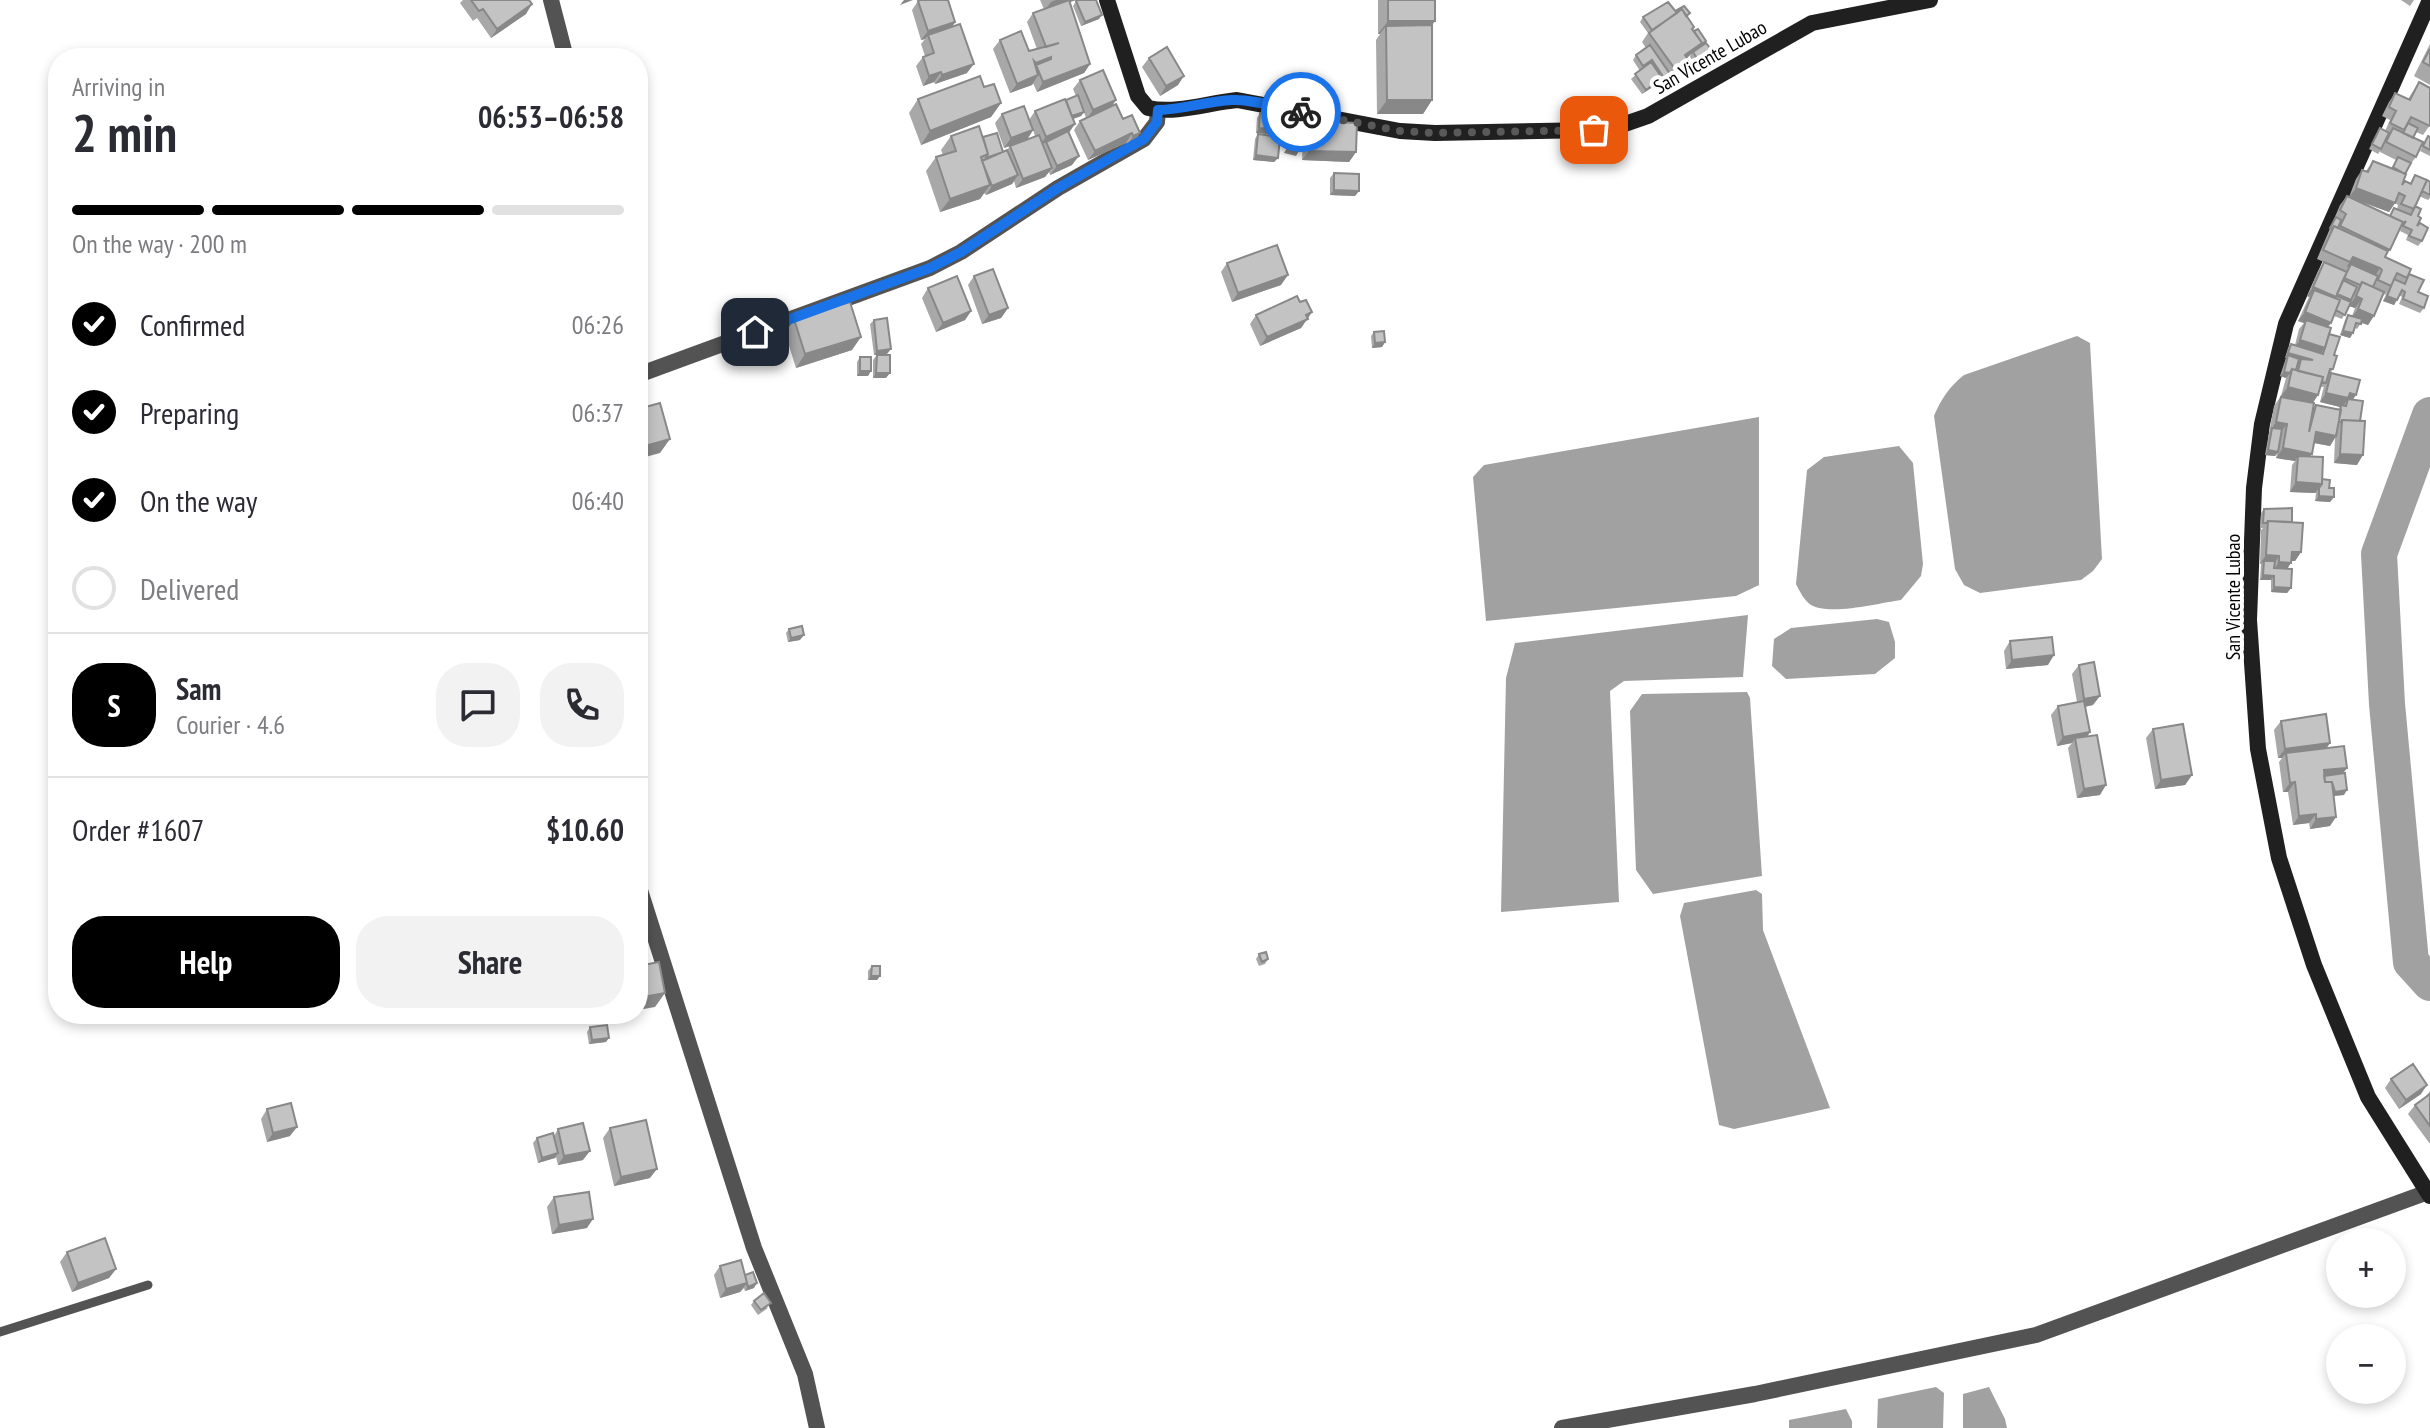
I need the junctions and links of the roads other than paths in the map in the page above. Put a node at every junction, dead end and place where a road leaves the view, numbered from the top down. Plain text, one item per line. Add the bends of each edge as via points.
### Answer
1 (551, 0) edge
2 (1107, 0) edge
3 (1930, 0) edge
4 (2430, 0) edge
5 (563, 48) edge
6 (1158, 110) junction
7 (648, 371) edge
8 (648, 915) edge
9 (2429, 1194) edge
10 (148, 1285) dead end
11 (0, 1332) edge
12 (817, 1428) edge
13 (1562, 1428) edge

1 - 5 street
2 - 6 street via 1138,96 1142,104
3 - 6 street, San Vicente Lubao via 1812,23 1648,116 1594,130 1400,131 1237,100
4 - 9 street, San Vicente Lubao via 2286,324 2262,424 2249,620 2258,749 2279,858 2314,965 2368,1097
6 - 7 street via 1157,122 1144,139 930,268
8 - 12 street via 754,1248 805,1374
9 - 13 street via 2036,1335
10 - 11 lane

